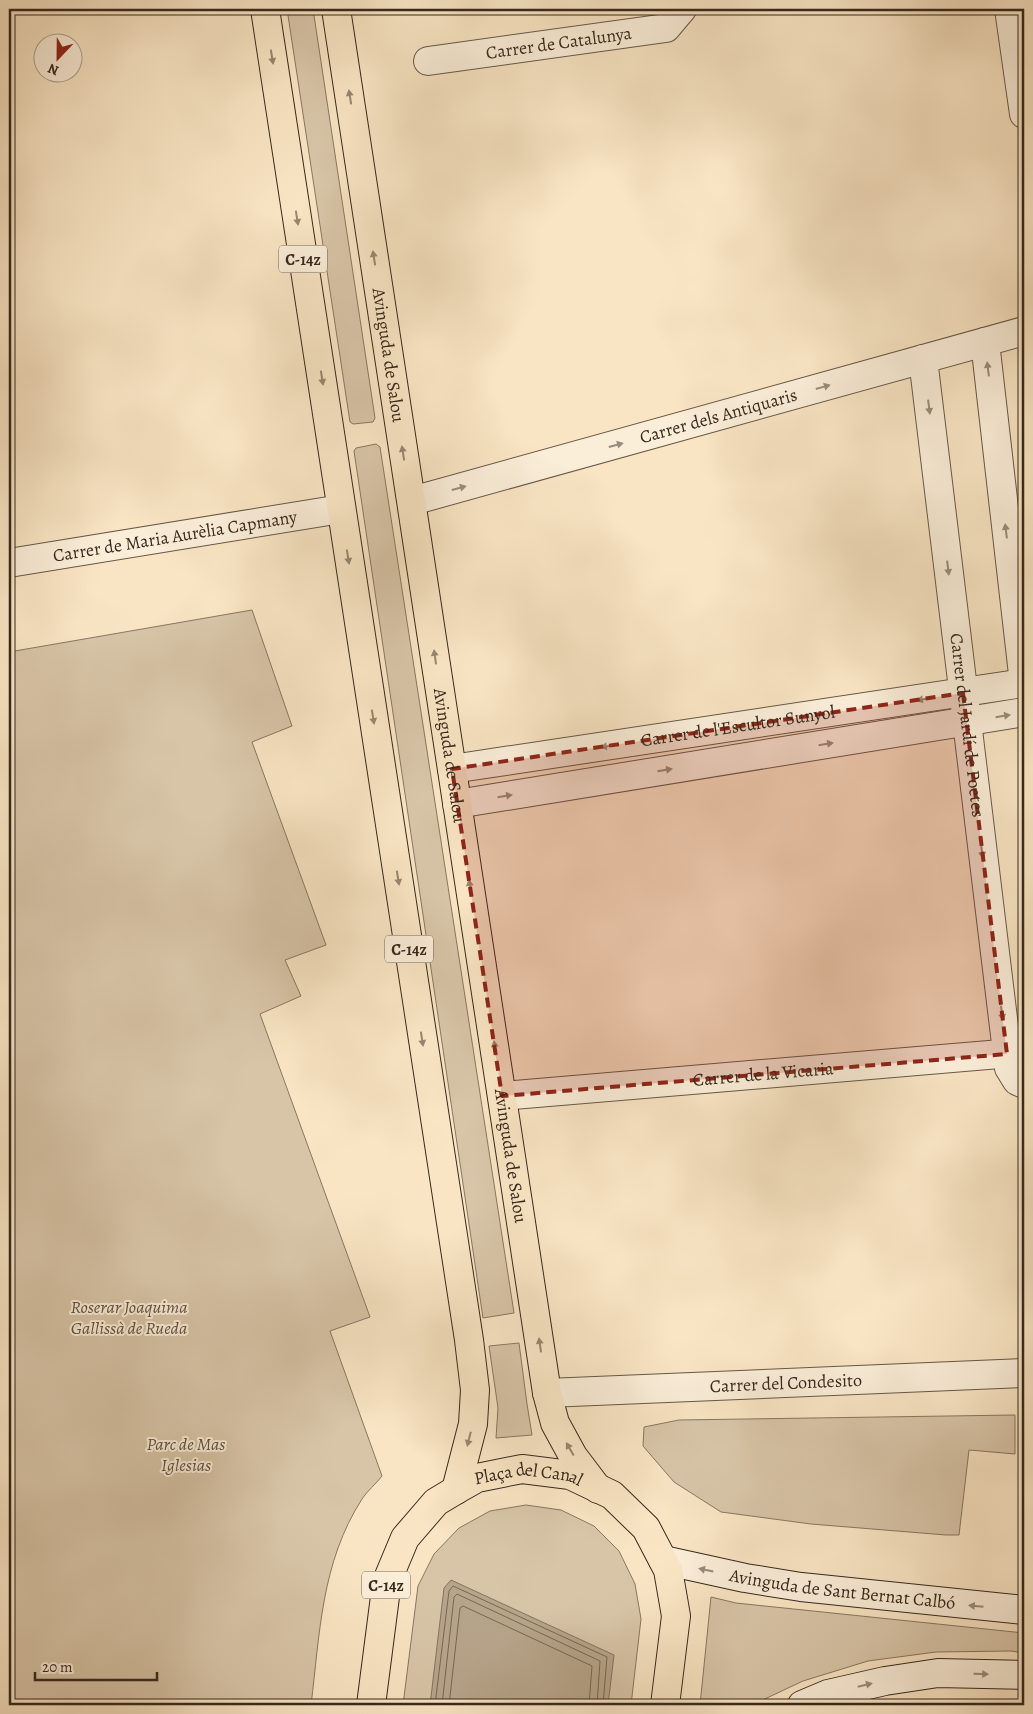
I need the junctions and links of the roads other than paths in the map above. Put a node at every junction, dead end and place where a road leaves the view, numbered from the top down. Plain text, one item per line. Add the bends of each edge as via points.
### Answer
1 (265, 9) edge
2 (336, 9) edge
3 (682, 9) edge
4 (1009, 9) edge
5 (428, 61) dead end
6 (1024, 114) edge
7 (1024, 331) edge
8 (984, 342) junction
9 (923, 359) junction
10 (412, 501) junction
11 (341, 508) junction
12 (9, 563) edge
13 (1024, 683) edge
14 (963, 693) junction
15 (1024, 712) edge
16 (966, 722) junction
17 (452, 769) junction
18 (457, 804) junction
19 (1016, 1053) edge
20 (1024, 1084) edge
21 (502, 1096) junction
22 (1024, 1374) edge
23 (547, 1393) junction
24 (598, 1489) junction
25 (456, 1490) junction
26 (663, 1560) junction
27 (1024, 1610) edge
28 (1024, 1675) edge
29 (370, 1705) edge
30 (665, 1705) edge
31 (802, 1705) edge

1 -> 11 main road, C-14z
10 -> 2 main road, Avinguda de Salou / C-14z
3 - 5 street, Carrer de Catalunya via 666,28
4 - 6 street
7 - 8 street, Carrer dels Antiquaris
8 - 9 street, Carrer dels Antiquaris
13 -> 8 street
10 -> 9 street, Carrer dels Antiquaris
9 -> 14 street, Carrer del Jardí de Poetes
17 -> 10 main road, Avinguda de Salou / C-14z
11 - 12 street, Carrer de Maria Aurèlia Capmany
11 -> 25 main road, C-14z via 475,1390 473,1424
13 - 14 street, Carrer de l'Escultor Sunyol
14 - 16 street, Carrer del Jardí de Poetes
14 -> 17 street, Carrer de l'Escultor Sunyol
16 -> 15 street, Carrer de l'Escultor Sunyol
18 -> 16 street, Carrer de l'Escultor Sunyol
16 -> 19 street, Carrer del Jardí de Poetes
17 - 18 main road, Avinguda de Salou / C-14z
21 -> 18 main road, Avinguda de Salou / C-14z
19 - 20 street, Carrer del Jardí de Poetes via 1008,1068 1017,1081
19 - 21 street, Carrer de la Vicaria
23 -> 21 main road, Avinguda de Salou / C-14z
22 - 23 street, Carrer del Condesito
24 -> 23 main road, Avinguda de Salou / C-14z via 573,1456 555,1423
24 - 25 main road, Plaça del Canal / C-14z via 570,1475 522,1469 476,1478
24 - 26 main road, Plaça del Canal / C-14z via 612,1495 646,1528
25 - 29 main road, Plaça del Canal / C-14z via 436,1502 405,1538 386,1582
27 -> 26 street, Avinguda de Sant Bernat Calbó via 801,1587
26 - 30 main road, Plaça del Canal / C-14z via 668,1570 676,1616
31 -> 28 street via 828,1694 938,1673

